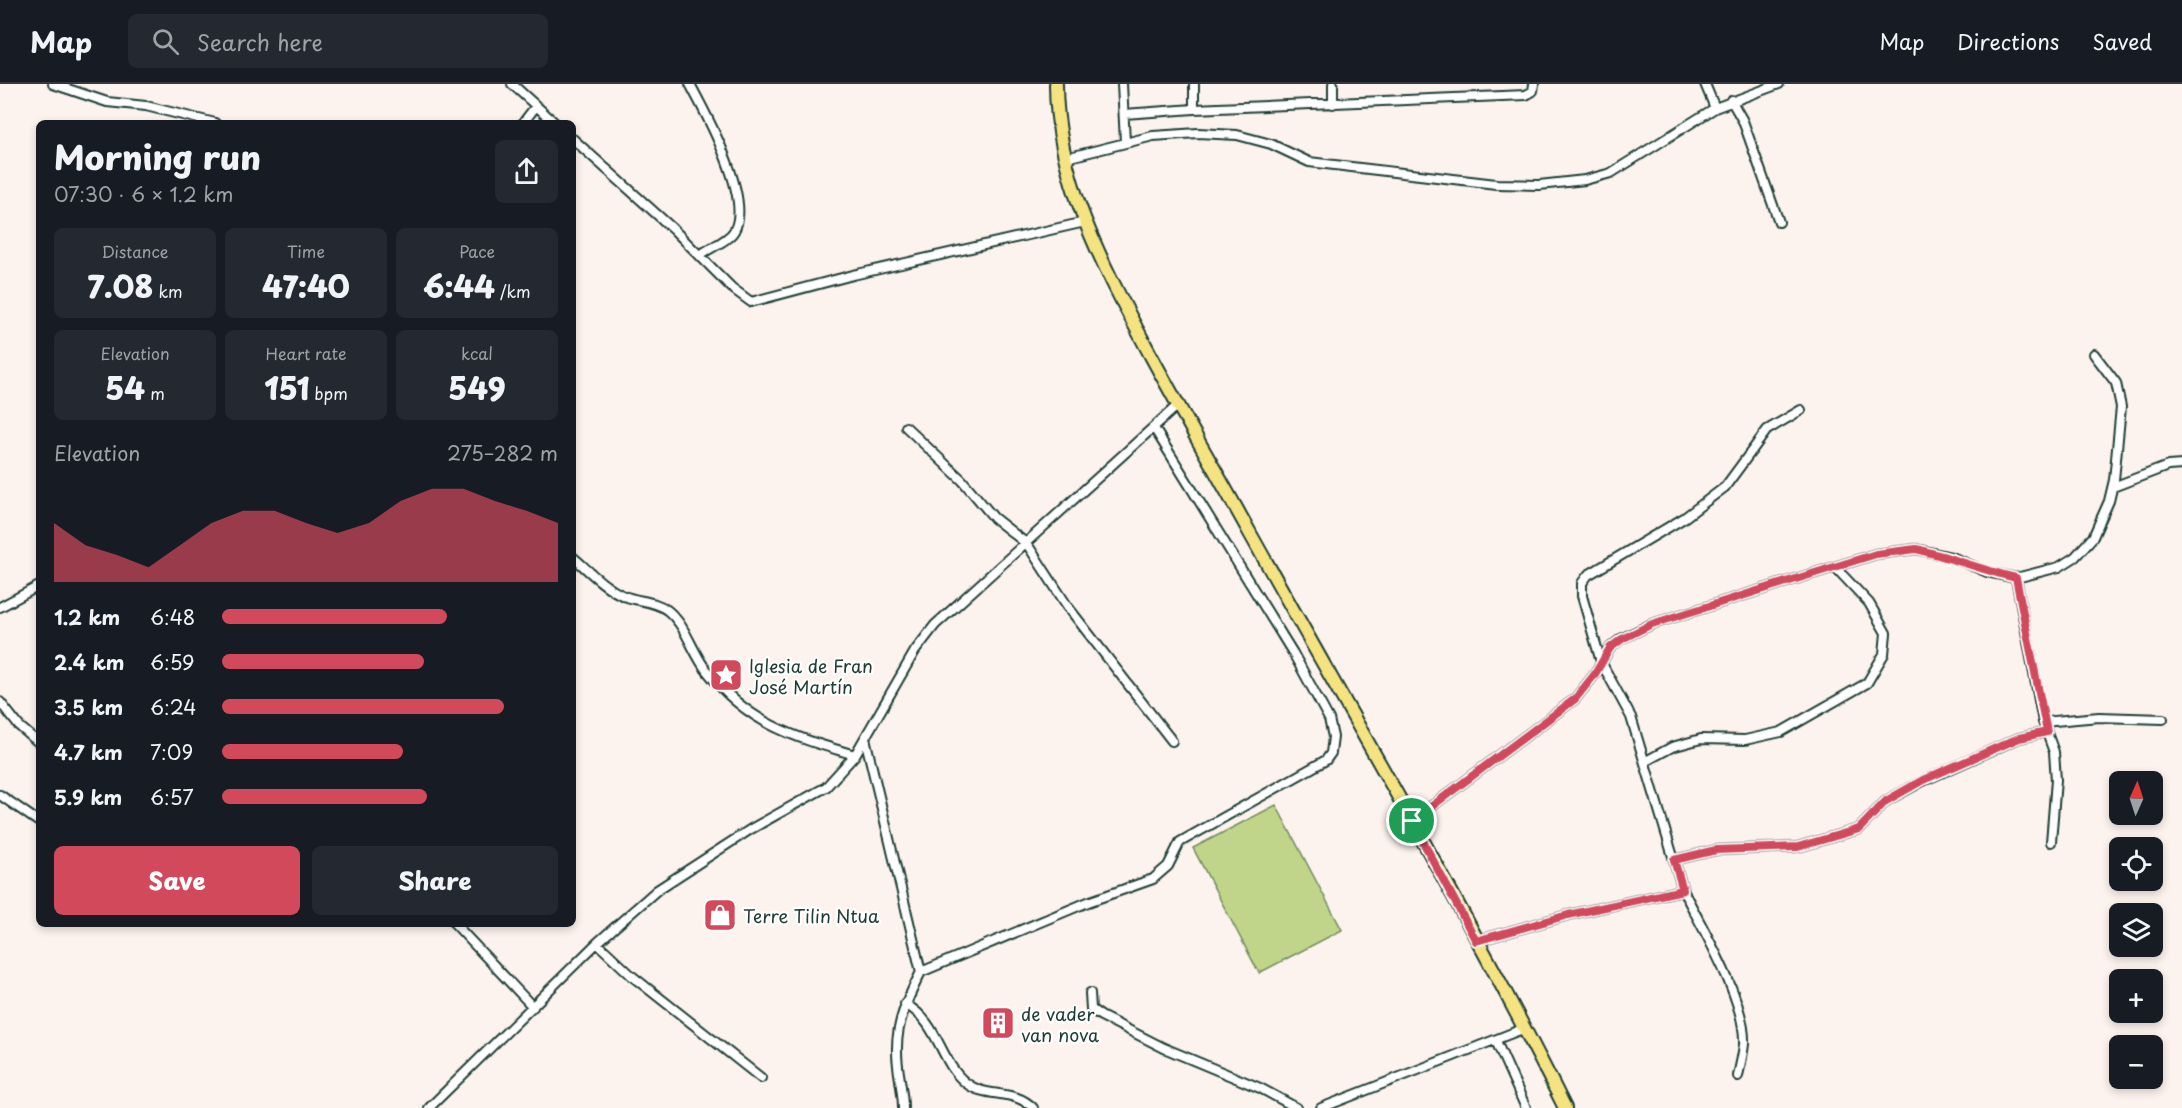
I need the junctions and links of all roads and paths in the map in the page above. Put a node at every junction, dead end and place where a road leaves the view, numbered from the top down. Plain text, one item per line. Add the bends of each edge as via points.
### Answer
1 (53, 84) edge
2 (512, 84) edge
3 (690, 84) edge
4 (1056, 84) edge
5 (1122, 84) edge
6 (1194, 84) edge
7 (1333, 84) edge
8 (1534, 84) edge
9 (1705, 84) edge
10 (1779, 84) edge
11 (1731, 100) junction
12 (1334, 104) junction
13 (536, 106) junction
14 (1715, 108) junction
15 (1194, 109) junction
16 (1124, 114) junction
17 (203, 120) edge
18 (525, 120) edge
19 (552, 120) edge
20 (576, 142) edge
21 (1125, 142) junction
22 (1066, 158) junction
23 (1085, 222) junction
24 (1779, 222) dead end
25 (700, 255) junction
26 (2094, 354) dead end
27 (1178, 405) junction
28 (1801, 410) dead end
29 (906, 427) dead end
30 (1154, 428) junction
31 (2182, 465) edge
32 (2113, 487) junction
33 (1027, 544) junction
34 (576, 560) edge
35 (1834, 567) junction
36 (2016, 578) junction
37 (36, 588) edge
38 (0, 607) edge
39 (1601, 662) junction
40 (0, 702) edge
41 (2163, 719) dead end
42 (2043, 722) junction
43 (2047, 732) junction
44 (866, 738) junction
45 (36, 741) edge
46 (1172, 741) dead end
47 (855, 755) junction
48 (1646, 761) junction
49 (0, 795) edge
50 (36, 820) edge
51 (1412, 821) junction
52 (2051, 843) dead end
53 (1674, 860) junction
54 (1683, 890) junction
55 (458, 927) edge
56 (1476, 941) junction
57 (597, 943) junction
58 (921, 972) junction
59 (1090, 993) dead end
60 (905, 1004) junction
61 (533, 1007) junction
62 (1525, 1028) junction
63 (1496, 1041) junction
64 (1738, 1076) dead end
65 (761, 1078) dead end
66 (429, 1108) edge
67 (903, 1108) edge
68 (1033, 1108) edge
69 (1296, 1108) edge
70 (1321, 1108) edge
71 (1526, 1108) edge
72 (1565, 1108) edge

1 - 17 street via 107,102 146,106
2 - 13 street
3 - 25 street via 734,183 738,220 733,233
4 - 22 main road
5 - 16 street
6 - 15 street
7 - 12 street
8 - 12 street via 1533,91 1526,95
9 - 14 street
10 - 11 street
11 - 14 street
11 - 24 street via 1743,122
12 - 15 street
13 - 18 street
13 - 19 street
14 - 21 street via 1611,173 1539,186 1309,162 1271,144 1237,135 1198,133
15 - 16 street
16 - 21 street
20 - 25 street
21 - 22 street
22 - 23 main road
23 - 25 street via 751,302
23 - 27 main road via 1103,267
26 - 32 street via 2116,383 2121,407
27 - 30 street
27 - 51 main road
28 - 39 street via 1767,430 1725,487 1684,518 1588,575 1582,583 1582,596
29 - 33 street via 962,480 994,518
30 - 33 street
30 - 58 street via 1293,653 1329,719 1331,753 1326,760 1180,842 1168,866 1153,879
31 - 32 street via 2168,466
32 - 36 street via 2092,537 2075,557 2059,567
33 - 44 street via 934,626 915,651
33 - 46 street via 1068,607
34 - 47 street via 602,583 625,596 655,602 667,610 676,618 706,670 773,728
35 - 36 street via 1876,554 1916,549
35 - 39 street via 1652,624 1622,639
35 - 48 street via 1869,603 1886,633 1884,654 1867,683 1781,732 1745,740 1701,739 1672,747
36 - 42 street
37 - 38 street
39 - 48 street via 1631,717
39 - 51 street via 1575,699
40 - 45 street
41 - 42 street via 2099,717
42 - 43 street
43 - 52 street via 2054,752 2056,780
43 - 53 street via 2019,738 1923,780 1886,801 1859,829 1798,847 1716,850
44 - 47 street
44 - 58 street
47 - 57 street via 826,787 752,828 657,890
48 - 53 street
49 - 50 street
51 - 56 main road
53 - 54 street
54 - 56 street via 1568,915
54 - 64 street via 1707,935 1742,1020 1744,1044
55 - 61 street
56 - 62 main road
57 - 61 street
57 - 65 street via 632,976
58 - 60 street
59 - 69 street via 1091,1010 1101,1016
60 - 67 street via 897,1052
60 - 68 street via 920,1012 966,1084 978,1090 1021,1097
61 - 66 street
62 - 63 street
62 - 72 main road
63 - 70 street
63 - 71 street

